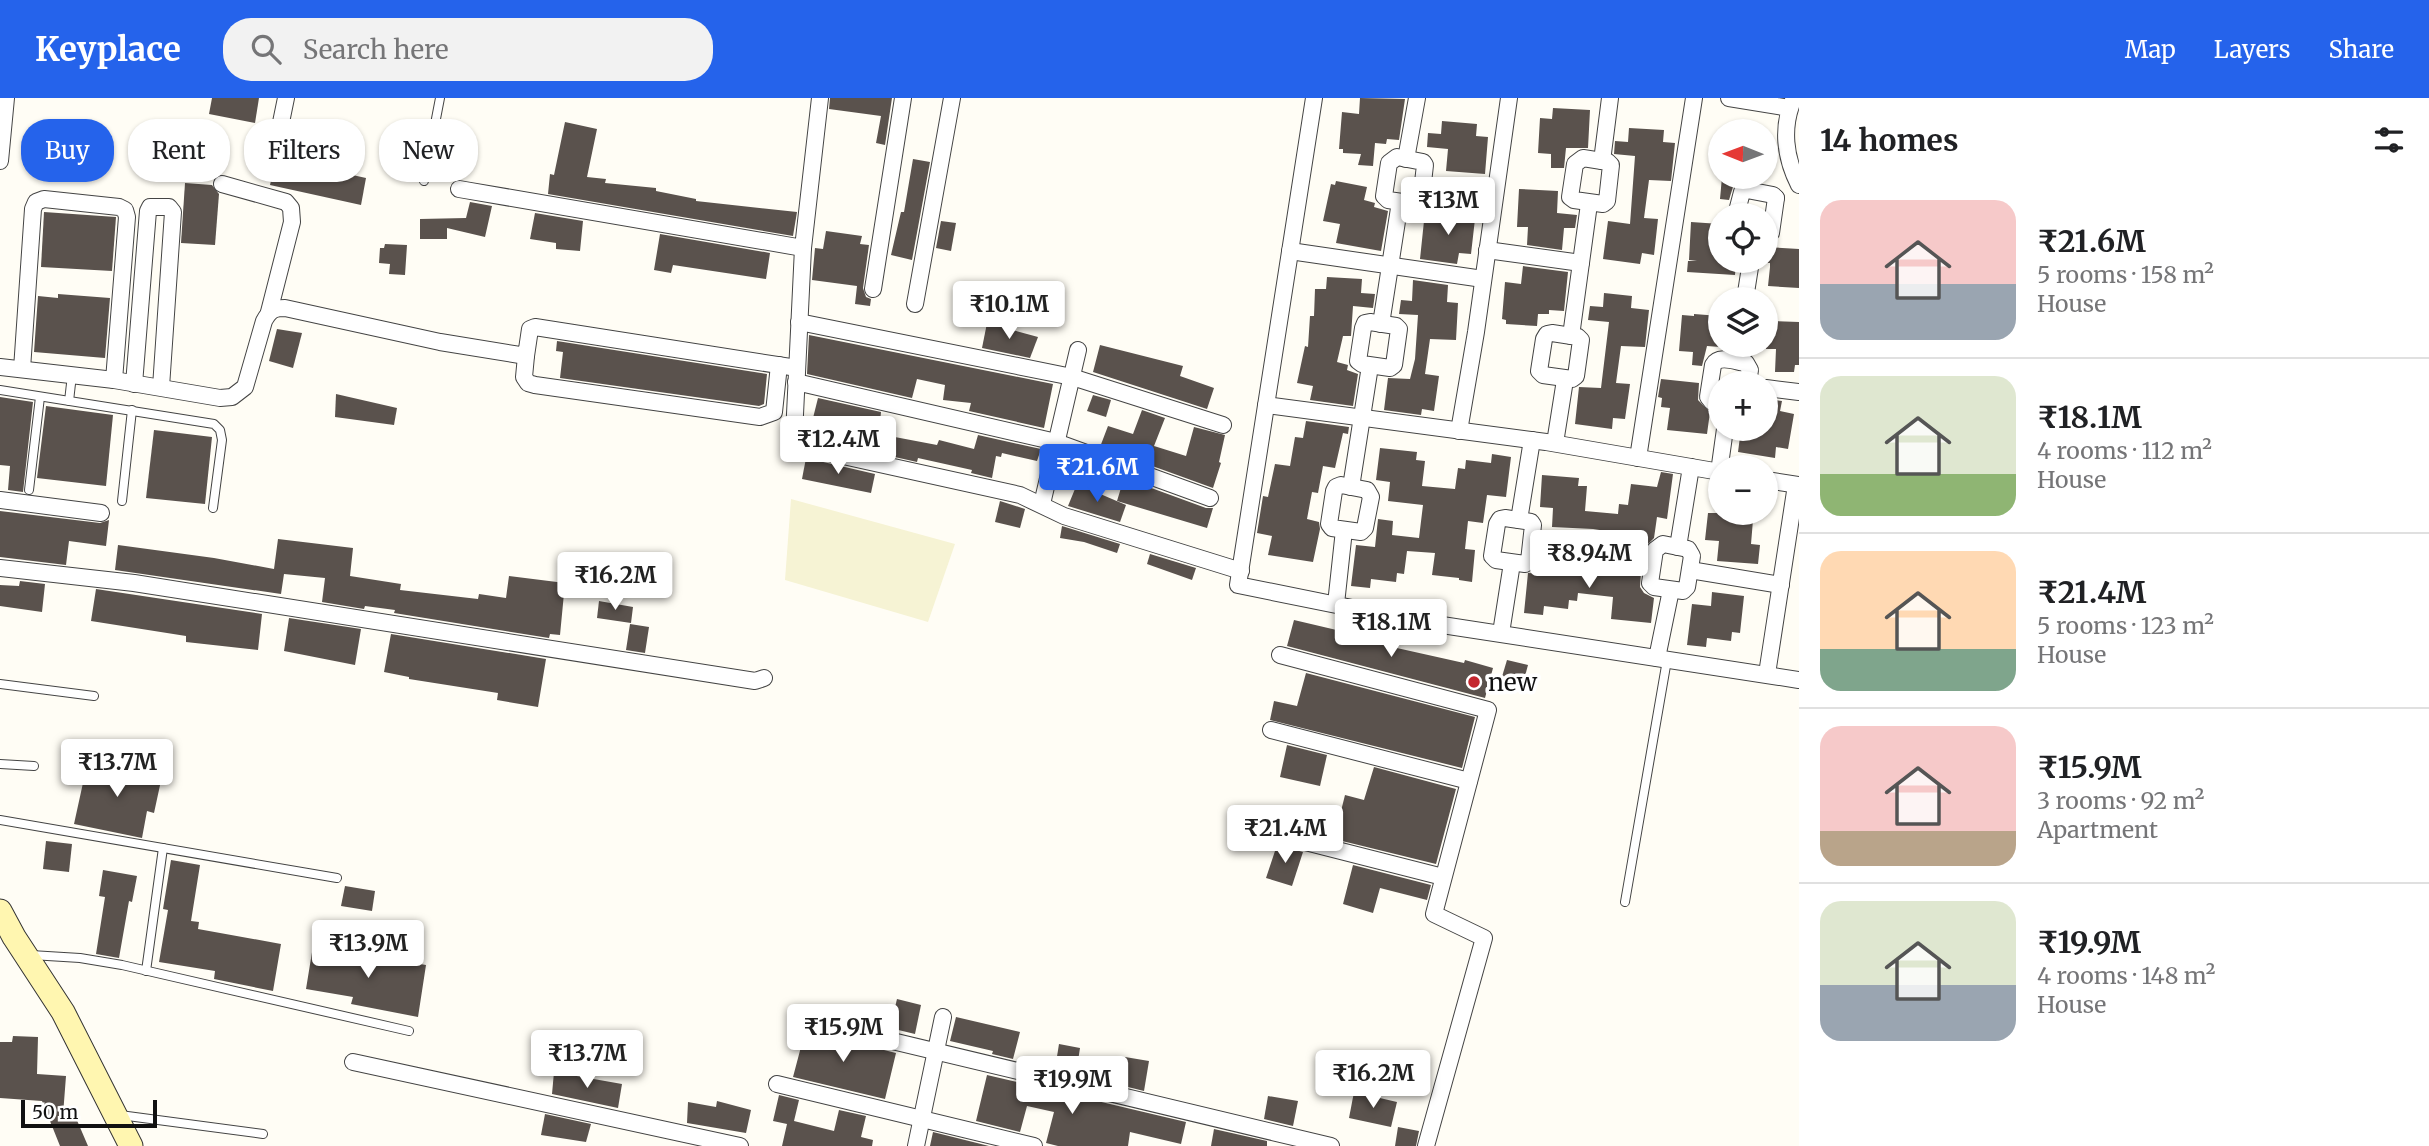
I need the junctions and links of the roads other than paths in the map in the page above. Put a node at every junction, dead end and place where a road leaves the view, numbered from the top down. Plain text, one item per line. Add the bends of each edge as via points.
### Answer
1 (6, 98) edge
2 (286, 98) edge
3 (440, 98) edge
4 (820, 98) edge
5 (903, 98) edge
6 (952, 98) edge
7 (1314, 98) edge
8 (1417, 98) edge
9 (1509, 98) edge
10 (1610, 98) edge
11 (1694, 98) edge
12 (1728, 98) edge
13 (1792, 103) edge
14 (282, 119) edge
15 (436, 119) edge
16 (1, 136) edge
17 (1406, 159) junction
18 (0, 161) edge
19 (1602, 161) junction
20 (222, 184) dead end
21 (1798, 184) edge
22 (459, 189) dead end
23 (1776, 198) junction
24 (1400, 202) junction
25 (1739, 203) edge
26 (1775, 203) edge
27 (1589, 204) junction
28 (803, 248) junction
29 (1487, 250) junction
30 (1290, 251) junction
31 (1581, 263) junction
32 (1390, 265) junction
33 (1483, 279) junction
34 (873, 289) dead end
35 (915, 304) dead end
36 (269, 312) junction
37 (799, 322) junction
38 (1381, 324) junction
39 (1571, 336) junction
40 (1078, 350) dead end
41 (526, 356) junction
42 (1736, 357) edge
43 (1735, 361) junction
44 (779, 365) junction
45 (1370, 366) junction
46 (0, 367) edge
47 (22, 369) junction
48 (1712, 371) edge
49 (1749, 371) edge
50 (72, 375) junction
51 (797, 375) junction
52 (1072, 377) junction
53 (114, 380) junction
54 (1565, 380) junction
55 (134, 384) junction
56 (161, 387) junction
57 (1778, 389) edge
58 (0, 390) edge
59 (1799, 392) edge
60 (40, 397) junction
61 (69, 401) junction
62 (1266, 405) junction
63 (132, 410) junction
64 (1360, 418) junction
65 (1223, 425) dead end
66 (1458, 431) junction
67 (1532, 440) junction
68 (1056, 442) junction
69 (1555, 443) junction
70 (1638, 457) junction
71 (1691, 467) junction
72 (1708, 470) edge
73 (1778, 482) edge
74 (1797, 485) edge
75 (1351, 487) junction
76 (29, 490) dead end
77 (1210, 498) dead end
78 (0, 500) edge
79 (122, 501) dead end
80 (1042, 504) junction
81 (214, 508) dead end
82 (101, 513) dead end
83 (1520, 520) junction
84 (1345, 530) junction
85 (1678, 547) junction
86 (1512, 564) junction
87 (0, 568) edge
88 (1690, 570) junction
89 (1241, 571) junction
90 (1781, 585) junction
91 (1671, 590) junction
92 (1336, 604) junction
93 (1501, 633) junction
94 (1280, 655) dead end
95 (1662, 659) junction
96 (1767, 674) junction
97 (764, 678) dead end
98 (1799, 680) edge
99 (0, 684) edge
100 (94, 696) dead end
101 (1271, 730) dead end
102 (0, 764) edge
103 (34, 766) dead end
104 (1469, 781) junction
105 (0, 820) edge
106 (1274, 834) dead end
107 (163, 848) junction
108 (1444, 877) junction
109 (337, 878) dead end
110 (1625, 902) dead end
111 (0, 911) edge
112 (13, 947) edge
113 (146, 971) junction
114 (943, 1017) dead end
115 (796, 1018) dead end
116 (409, 1031) dead end
117 (935, 1051) junction
118 (353, 1062) dead end
119 (777, 1084) dead end
120 (116, 1115) junction
121 (922, 1118) junction
122 (263, 1134) dead end
123 (131, 1146) edge
124 (740, 1146) edge
125 (916, 1146) edge
126 (1034, 1146) edge
127 (1331, 1146) edge
128 (1426, 1146) edge

1 - 16 street
2 - 14 street
3 - 15 lane
4 - 28 street
5 - 34 street
6 - 35 street
7 - 30 street
8 - 17 street
9 - 29 street
10 - 19 street
11 - 70 street
12 - 13 street
13 - 21 street via 1786,134 1788,160
16 - 18 street
17 - 24 street via 1392,159 1384,192 1388,200
17 - 24 street via 1423,162 1427,169 1421,200 1417,204
19 - 27 street via 1612,169 1607,201
19 - 27 street via 1583,158 1575,164 1570,197
20 - 36 street via 286,202 291,208 292,222
21 - 23 street
22 - 28 street
23 - 25 street via 1747,190
23 - 26 street
24 - 32 street
27 - 31 street
28 - 37 street
29 - 31 street
29 - 33 street
30 - 32 street
30 - 62 street
31 - 39 street
32 - 33 street
32 - 38 street
33 - 66 street
36 - 41 street via 285,309
36 - 56 street via 245,387 232,397
37 - 51 street
37 - 52 street
38 - 45 street via 1365,323 1363,328 1358,360
38 - 45 street via 1399,329 1394,365 1383,369
39 - 54 street via 1582,344 1576,376
39 - 54 street via 1547,334 1539,367 1544,375
40 - 52 street
41 - 44 street via 528,333 535,327
41 - 44 street via 524,377 535,385 760,417 774,412
42 - 43 street
43 - 48 street via 1720,359
43 - 49 street via 1749,366
44 - 51 street
45 - 64 street
46 - 47 street
47 - 50 street
47 - 53 street via 37,202 118,206 127,217
50 - 53 street
50 - 61 lane
51 - 68 street
51 - 80 street via 794,435 798,446 1020,495
52 - 65 street
52 - 68 street
53 - 55 street
54 - 69 street
55 - 56 street
55 - 56 street via 148,211 150,206 169,207 173,212
57 - 59 street
58 - 60 lane
60 - 61 lane
60 - 76 lane
61 - 63 lane
62 - 64 street
62 - 89 street
63 - 79 lane
63 - 81 lane via 201,420 220,430
64 - 66 street
64 - 75 street
66 - 67 street
67 - 69 street
67 - 83 street
68 - 77 street
68 - 80 street
69 - 70 street
70 - 71 street
71 - 72 street
71 - 85 street
73 - 74 street
74 - 90 street
75 - 84 street via 1336,487 1328,520 1332,528
75 - 84 street via 1367,490 1371,497 1365,528 1361,532
78 - 82 street
80 - 89 street via 1064,516
83 - 86 street via 1533,525 1529,561
83 - 86 street via 1500,519 1492,552 1496,560
84 - 92 street
85 - 88 street via 1691,552
85 - 91 street via 1658,546 1650,579 1654,587
86 - 93 street
87 - 97 street via 134,583 755,681
88 - 90 street
88 - 91 street via 1687,587
89 - 92 street via 1238,585
90 - 96 street
91 - 95 street
92 - 93 street
93 - 95 street
94 - 104 street via 1488,709
95 - 96 street
95 - 110 lane
96 - 98 street
99 - 100 lane
101 - 104 street
102 - 103 lane
104 - 108 street
105 - 107 lane
106 - 108 street
107 - 109 lane
107 - 113 lane
108 - 128 street via 1434,914 1484,938
111 - 112 main road
112 - 113 lane
112 - 120 main road via 63,1012
113 - 116 lane
114 - 117 street
115 - 117 street
117 - 121 street
117 - 127 street
118 - 124 street
119 - 121 street
120 - 122 lane
120 - 123 main road
121 - 125 street
121 - 126 street

